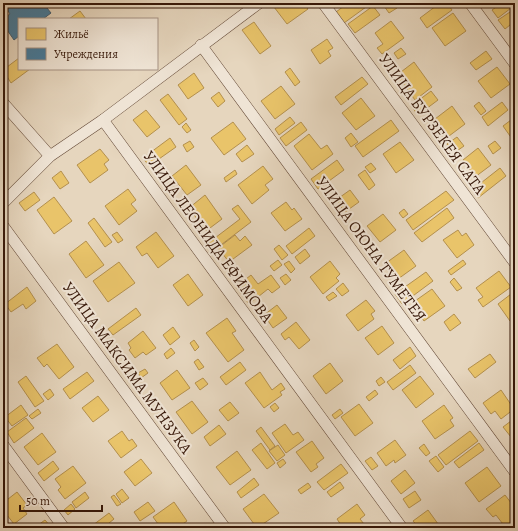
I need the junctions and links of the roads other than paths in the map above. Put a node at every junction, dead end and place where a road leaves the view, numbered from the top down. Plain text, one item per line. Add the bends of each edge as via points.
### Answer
1 (260, 3) edge
2 (322, 3) edge
3 (470, 3) edge
4 (201, 45) junction
5 (515, 64) edge
6 (3, 103) edge
7 (103, 120) junction
8 (50, 156) junction
9 (3, 203) edge
10 (3, 226) edge
11 (515, 263) edge
12 (3, 445) edge
13 (515, 472) edge
14 (64, 528) edge
15 (224, 528) edge
16 (402, 528) edge

1 - 4 street
2 - 11 street, УЛИЦА БУРЗЕКЕЯ САТА
3 - 5 street
4 - 7 street
4 - 13 street, УЛИЦА ОЮНА ТУМЕТЕЯ
6 - 8 street
7 - 8 street
7 - 16 street, УЛИЦА ЛЕОНИДА ЕФИМОВА
8 - 9 street
10 - 15 street, УЛИЦА МАКСИМА МУНЗУКА
12 - 14 street

